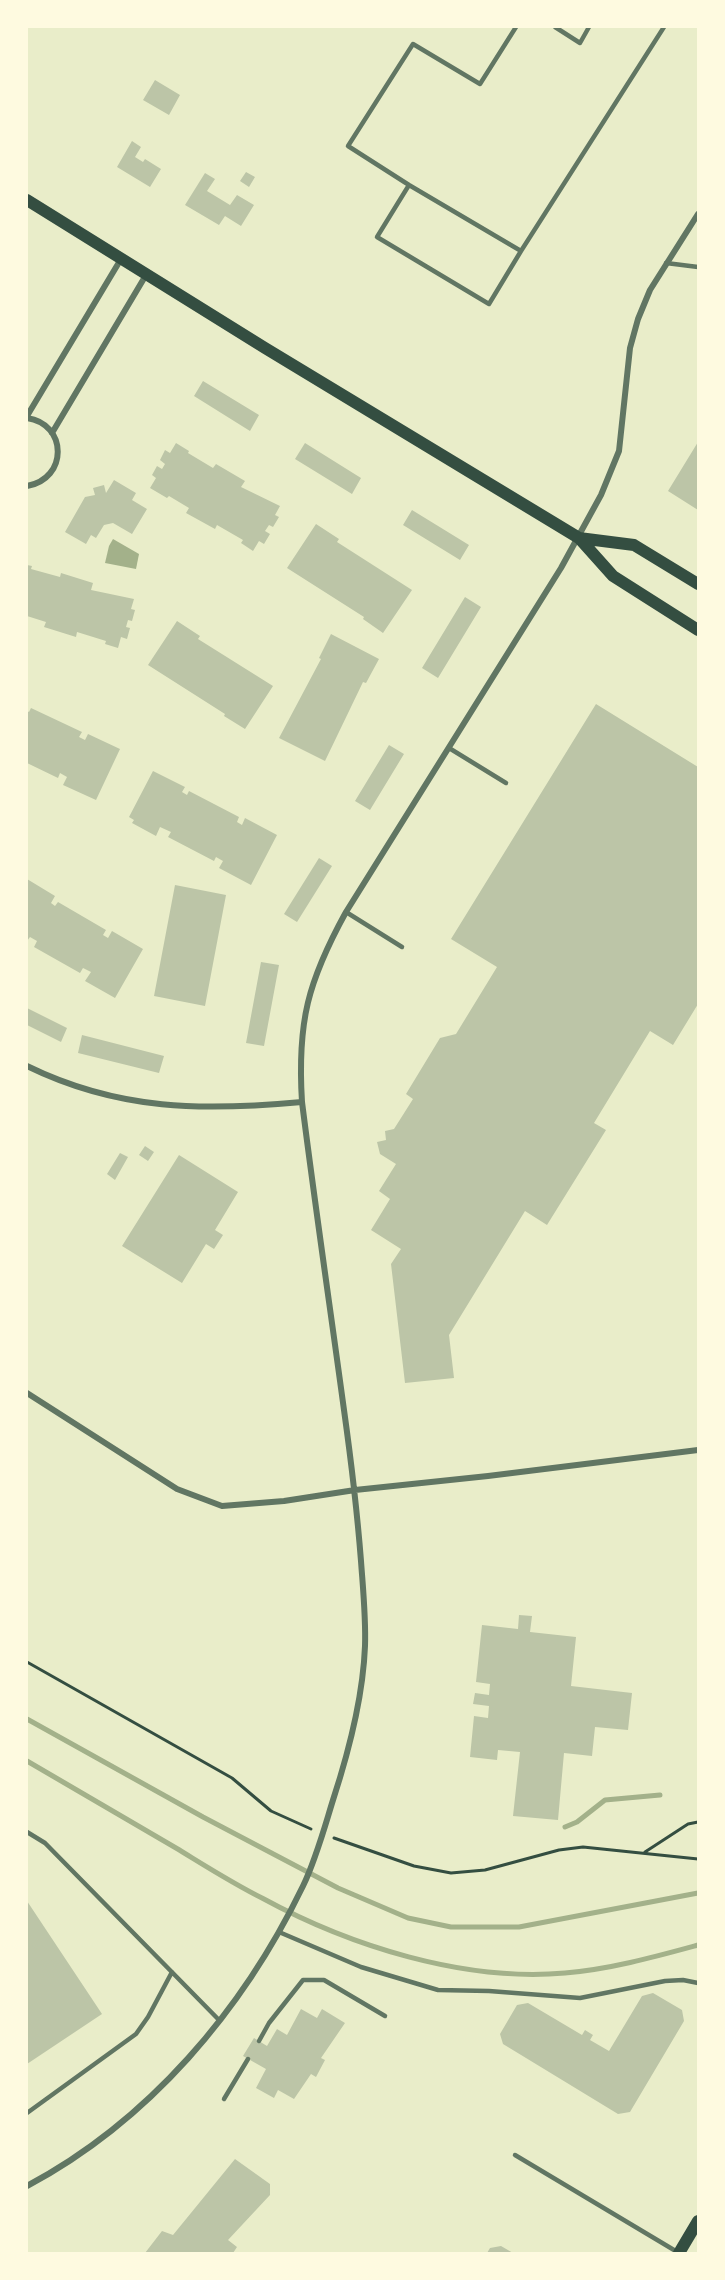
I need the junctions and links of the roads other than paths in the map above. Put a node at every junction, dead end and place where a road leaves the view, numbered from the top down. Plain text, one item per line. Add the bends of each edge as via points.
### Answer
1 (516, 27) edge
2 (555, 27) edge
3 (589, 27) edge
4 (664, 27) edge
5 (409, 185) junction
6 (27, 200) edge
7 (698, 214) edge
8 (521, 251) junction
9 (121, 259) junction
10 (666, 263) junction
11 (698, 267) edge
12 (146, 275) junction
13 (27, 417) edge
14 (52, 433) junction
15 (27, 486) edge
16 (579, 538) junction
17 (698, 584) edge
18 (698, 630) edge
19 (449, 748) junction
20 (506, 783) dead end
21 (346, 912) junction
22 (402, 947) dead end
23 (27, 1066) edge
24 (303, 1102) junction
25 (27, 1393) edge
26 (698, 1450) edge
27 (355, 1490) junction
28 (27, 1832) edge
29 (279, 1932) junction
30 (172, 1972) junction
31 (698, 1983) edge
32 (385, 2016) dead end
33 (219, 2020) junction
34 (259, 2041) dead end
35 (248, 2059) dead end
36 (224, 2098) dead end
37 (27, 2113) edge
38 (515, 2155) dead end
39 (27, 2186) edge
40 (698, 2221) edge
41 (679, 2253) edge

1 - 5 lane via 480,84 413,44 348,146
2 - 3 lane via 580,42
4 - 8 lane
5 - 8 lane
5 - 8 lane via 377,237 489,304
6 - 9 main road
7 - 10 street
9 - 12 main road
9 - 13 street
10 - 11 lane
10 - 16 street via 633,333 616,462
12 - 14 street
12 - 16 main road
13 - 14 street
14 - 15 street via 58,450 55,466 45,480
16 - 17 main road via 633,545
16 - 18 main road via 613,576
16 - 19 street
19 - 20 lane
19 - 21 street
21 - 22 lane
21 - 24 street via 315,974 304,1014 300,1072
23 - 24 street via 84,1089 154,1104 237,1108
24 - 27 street
25 - 27 street via 177,1489 222,1506
26 - 27 street
27 - 29 street via 366,1626 357,1710 349,1749 314,1859
28 - 30 lane via 45,1843
29 - 31 lane via 361,1967 445,1990 575,1998 665,1981
29 - 33 street
30 - 33 lane
30 - 37 lane via 136,2034
32 - 34 lane via 324,1980 303,1980
33 - 39 street via 148,2102 84,2152
35 - 36 lane
38 - 41 lane
40 - 41 main road

